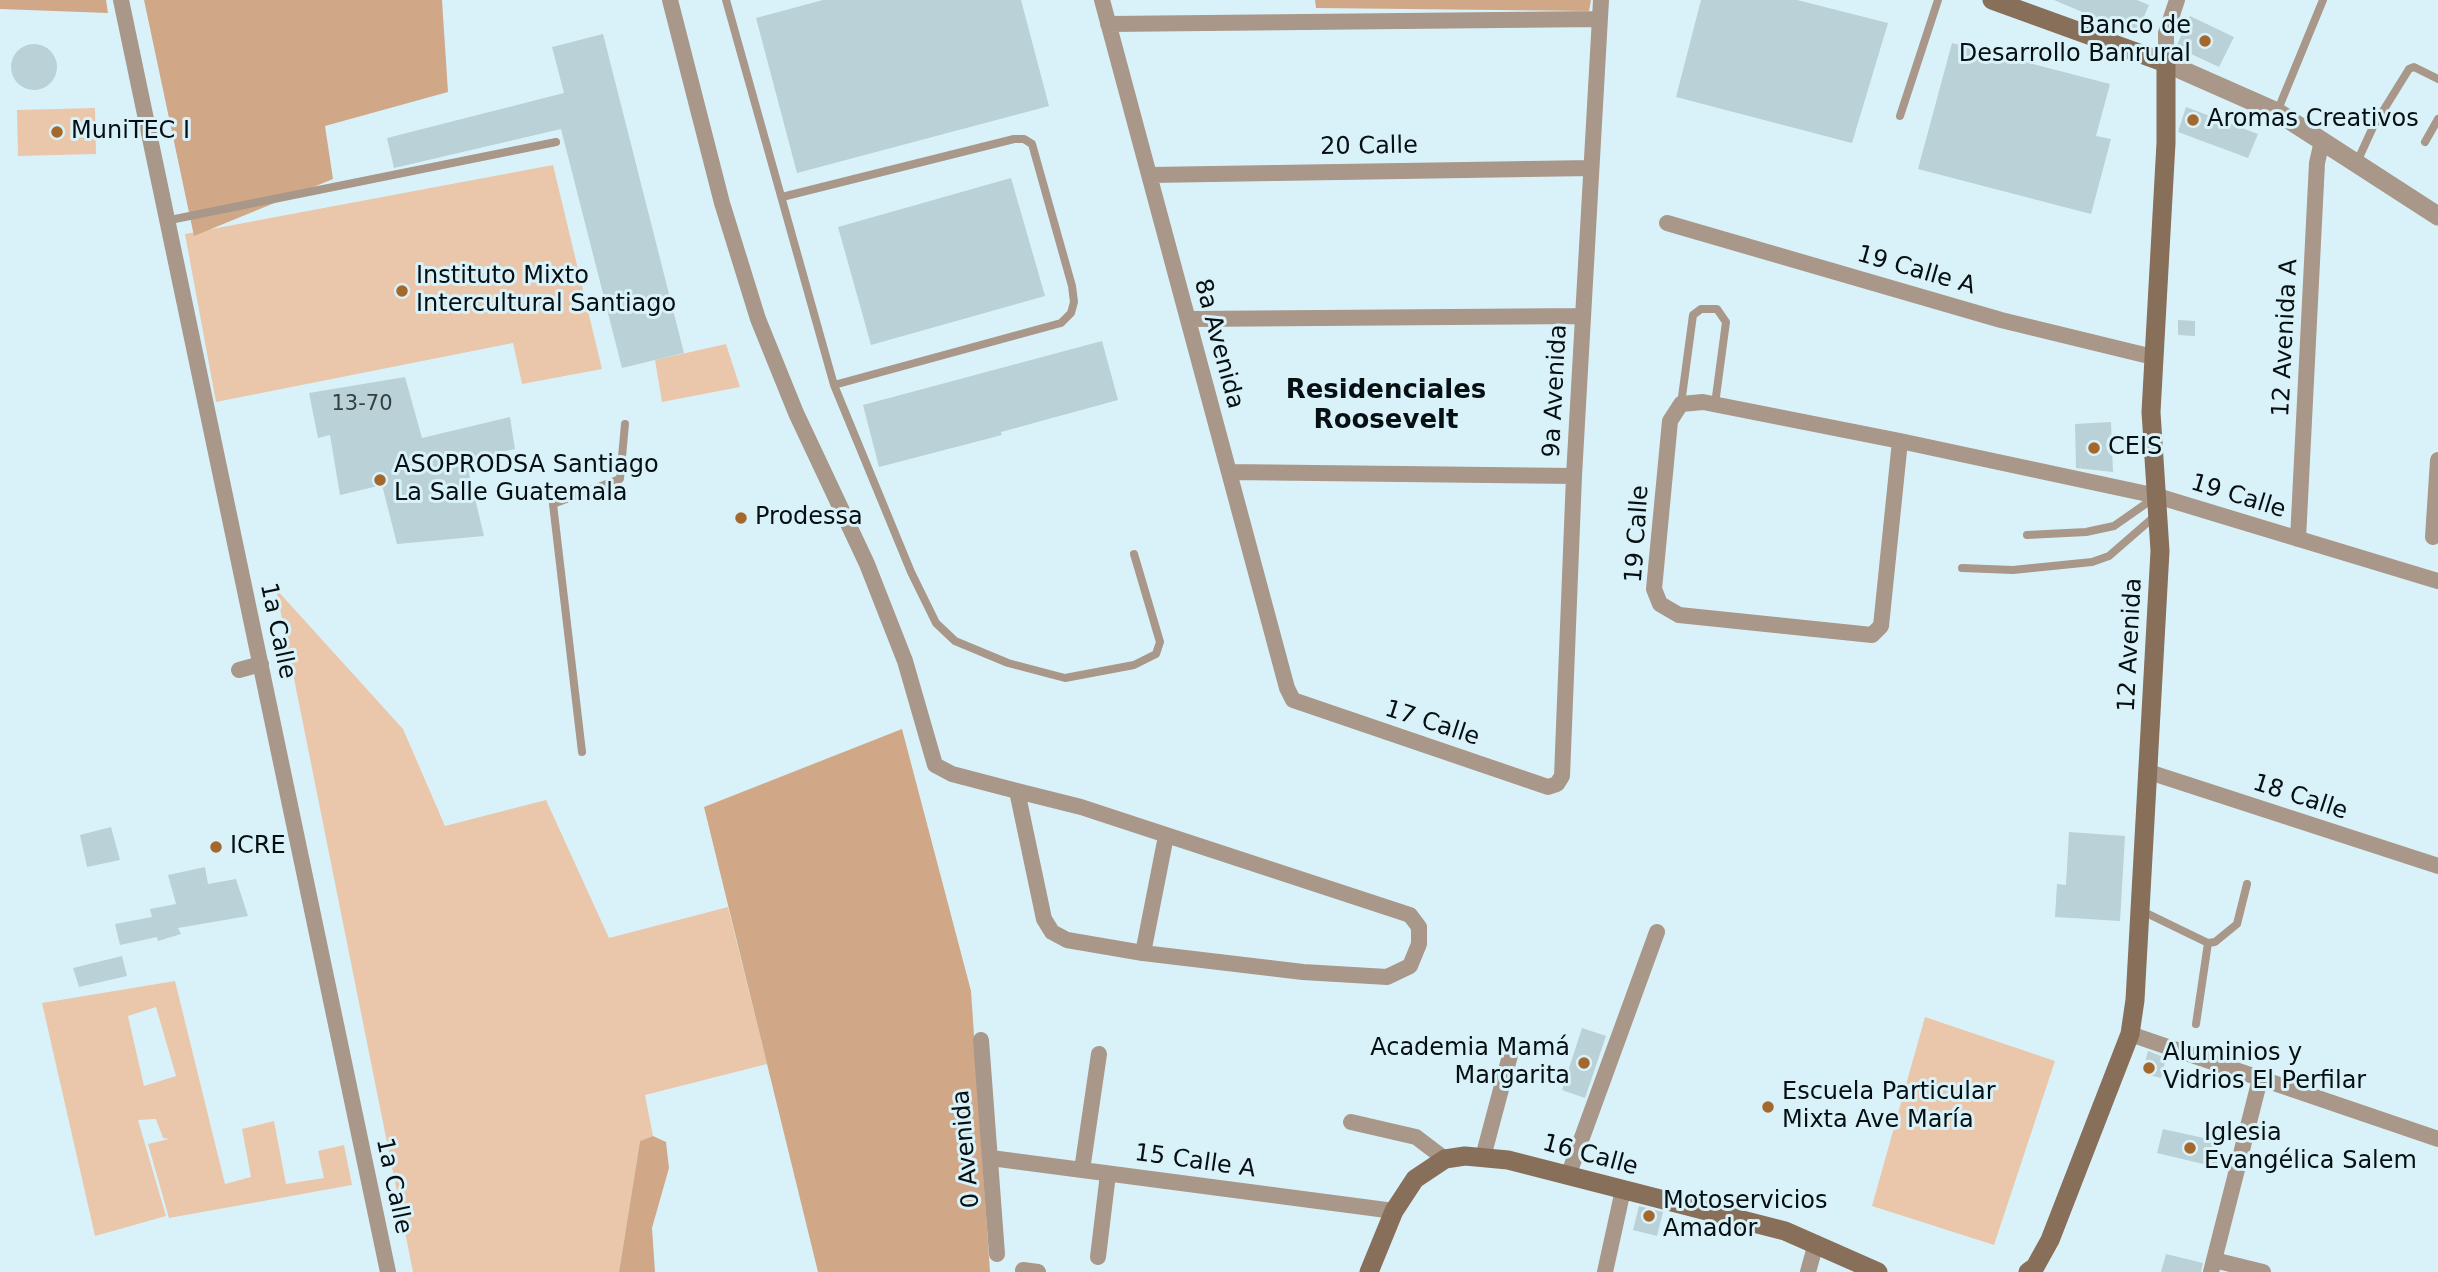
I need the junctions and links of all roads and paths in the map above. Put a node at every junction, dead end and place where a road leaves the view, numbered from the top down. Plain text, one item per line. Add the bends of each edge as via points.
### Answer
1 (121, 0) edge
2 (670, 0) edge
3 (726, 0) edge
4 (1101, 0) edge
5 (1601, 0) edge
6 (1938, 0) edge
7 (1992, 0) edge
8 (2177, 0) edge
9 (2323, 0) edge
10 (1599, 19) junction
11 (1108, 24) junction
12 (2166, 63) junction
13 (2438, 79) edge
14 (2277, 112) junction
15 (1900, 116) dead end
16 (2438, 120) edge
17 (2322, 141) junction
18 (556, 142) dead end
19 (2425, 142) dead end
20 (2357, 162) junction
21 (1591, 168) junction
22 (1149, 175) junction
23 (782, 197) junction
24 (2438, 216) edge
25 (165, 221) junction
26 (1667, 223) dead end
27 (1583, 316) junction
28 (1188, 318) junction
29 (2153, 357) junction
30 (834, 385) junction
31 (1681, 404) junction
32 (1715, 404) junction
33 (625, 424) dead end
34 (1900, 441) junction
35 (2438, 460) edge
36 (1229, 472) junction
37 (1574, 475) junction
38 (2157, 505) junction
39 (2027, 535) dead end
40 (2433, 537) dead end
41 (2298, 539) junction
42 (1133, 554) dead end
43 (1962, 568) dead end
44 (2438, 581) edge
45 (261, 664) junction
46 (239, 670) dead end
47 (1293, 699) joint
48 (582, 752) dead end
49 (2149, 772) junction
50 (1557, 785) joint
51 (1017, 791) junction
52 (1166, 836) junction
53 (2438, 866) edge
54 (2247, 884) dead end
55 (2140, 910) junction
56 (1657, 932) dead end
57 (2208, 943) junction
58 (1143, 953) junction
59 (2196, 1024) dead end
60 (2130, 1034) junction
61 (981, 1040) dead end
62 (1512, 1048) dead end
63 (1099, 1054) dead end
64 (2260, 1079) junction
65 (1351, 1122) dead end
66 (2438, 1139) edge
67 (1483, 1157) junction
68 (991, 1158) junction
69 (1445, 1159) junction
70 (1082, 1170) junction
71 (1108, 1174) junction
72 (1568, 1176) junction
73 (1623, 1191) junction
74 (1394, 1212) junction
75 (1816, 1242) junction
76 (997, 1254) dead end
77 (1098, 1257) dead end
78 (2212, 1266) edge
79 (388, 1272) edge
80 (1369, 1272) edge
81 (1605, 1272) edge
82 (1808, 1272) edge
83 (1878, 1272) edge
84 (2028, 1272) edge
85 (2263, 1272) edge

1 - 25 street, 1a Calle
2 - 51 street via 718,190 758,319 867,564 905,661 935,765
3 - 23 lane
4 - 11 street, 8a Avenida
5 - 10 street, 9a Avenida
6 - 15 lane
7 - 12 main road
8 - 12 street, 12 Avenida via 2166,33
9 - 14 lane
10 - 11 street
10 - 21 street, 9a Avenida
11 - 22 street, 8a Avenida
12 - 14 street
12 - 29 main road, 12 Avenida via 2166,144
13 - 20 lane via 2414,67 2409,69
14 - 17 street
16 - 19 lane
17 - 20 street
17 - 41 street, 12 Avenida A via 2317,163
18 - 25 lane
20 - 24 street
21 - 22 street, 20 Calle
21 - 27 street, 9a Avenida
22 - 28 street, 8a Avenida
23 - 30 lane
23 - 30 lane via 1024,139 1032,144 1072,286 1071,313 1060,323
25 - 45 street, 1a Calle
26 - 29 street, 19 Calle A via 2001,320
27 - 28 street
27 - 37 street, 9a Avenida
28 - 36 street, 8a Avenida
29 - 38 main road, 12 Avenida
30 - 42 lane via 911,572 936,623 956,641 1008,663 1065,678 1134,665 1156,654 1160,642
31 - 32 street, 19 Calle
31 - 32 lane via 1693,315 1701,309 1717,309 1726,322
31 - 34 street, 19 Calle via 1670,421 1654,589 1660,604 1679,615 1872,635 1881,626
32 - 34 street, 19 Calle
33 - 48 lane via 621,479 553,504
34 - 38 street, 19 Calle
35 - 40 street
36 - 37 street
36 - 47 street, 8a Avenida
37 - 50 street, 9a Avenida via 1562,776
38 - 39 lane via 2114,526
38 - 41 street, 19 Calle
38 - 43 lane via 2109,556 2092,562 2013,570
38 - 49 main road, 12 Avenida via 2160,551
41 - 44 street, 19 Calle
45 - 46 street
45 - 79 street, 1a Calle
47 - 50 street, 17 Calle via 1548,787
49 - 53 street, 18 Calle
49 - 55 main road, 12 Avenida
51 - 52 street
51 - 58 street via 1034,883 1052,932 1067,940
52 - 58 street
52 - 58 street via 1410,915 1419,927 1419,944 1410,967 1387,977
54 - 57 lane via 2237,924 2225,937
55 - 57 lane
55 - 60 main road, 12 Avenida
56 - 72 street
57 - 59 lane
60 - 64 street
60 - 84 main road, 12 Avenida via 2050,1240
61 - 68 street, 0 Avenida
62 - 67 street
63 - 70 street
64 - 66 street
64 - 78 street
65 - 69 street via 1416,1138
67 - 69 main road, 16 Calle
67 - 72 main road, 16 Calle
68 - 70 street, 15 Calle A
68 - 76 street, 0 Avenida
69 - 74 main road via 1415,1179
70 - 71 street, 15 Calle A
71 - 74 street, 15 Calle A
71 - 77 street
72 - 73 main road, 16 Calle
73 - 75 main road, 16 Calle
73 - 81 street
74 - 80 main road
75 - 82 street
75 - 83 main road, 16 Calle
78 - 85 street

